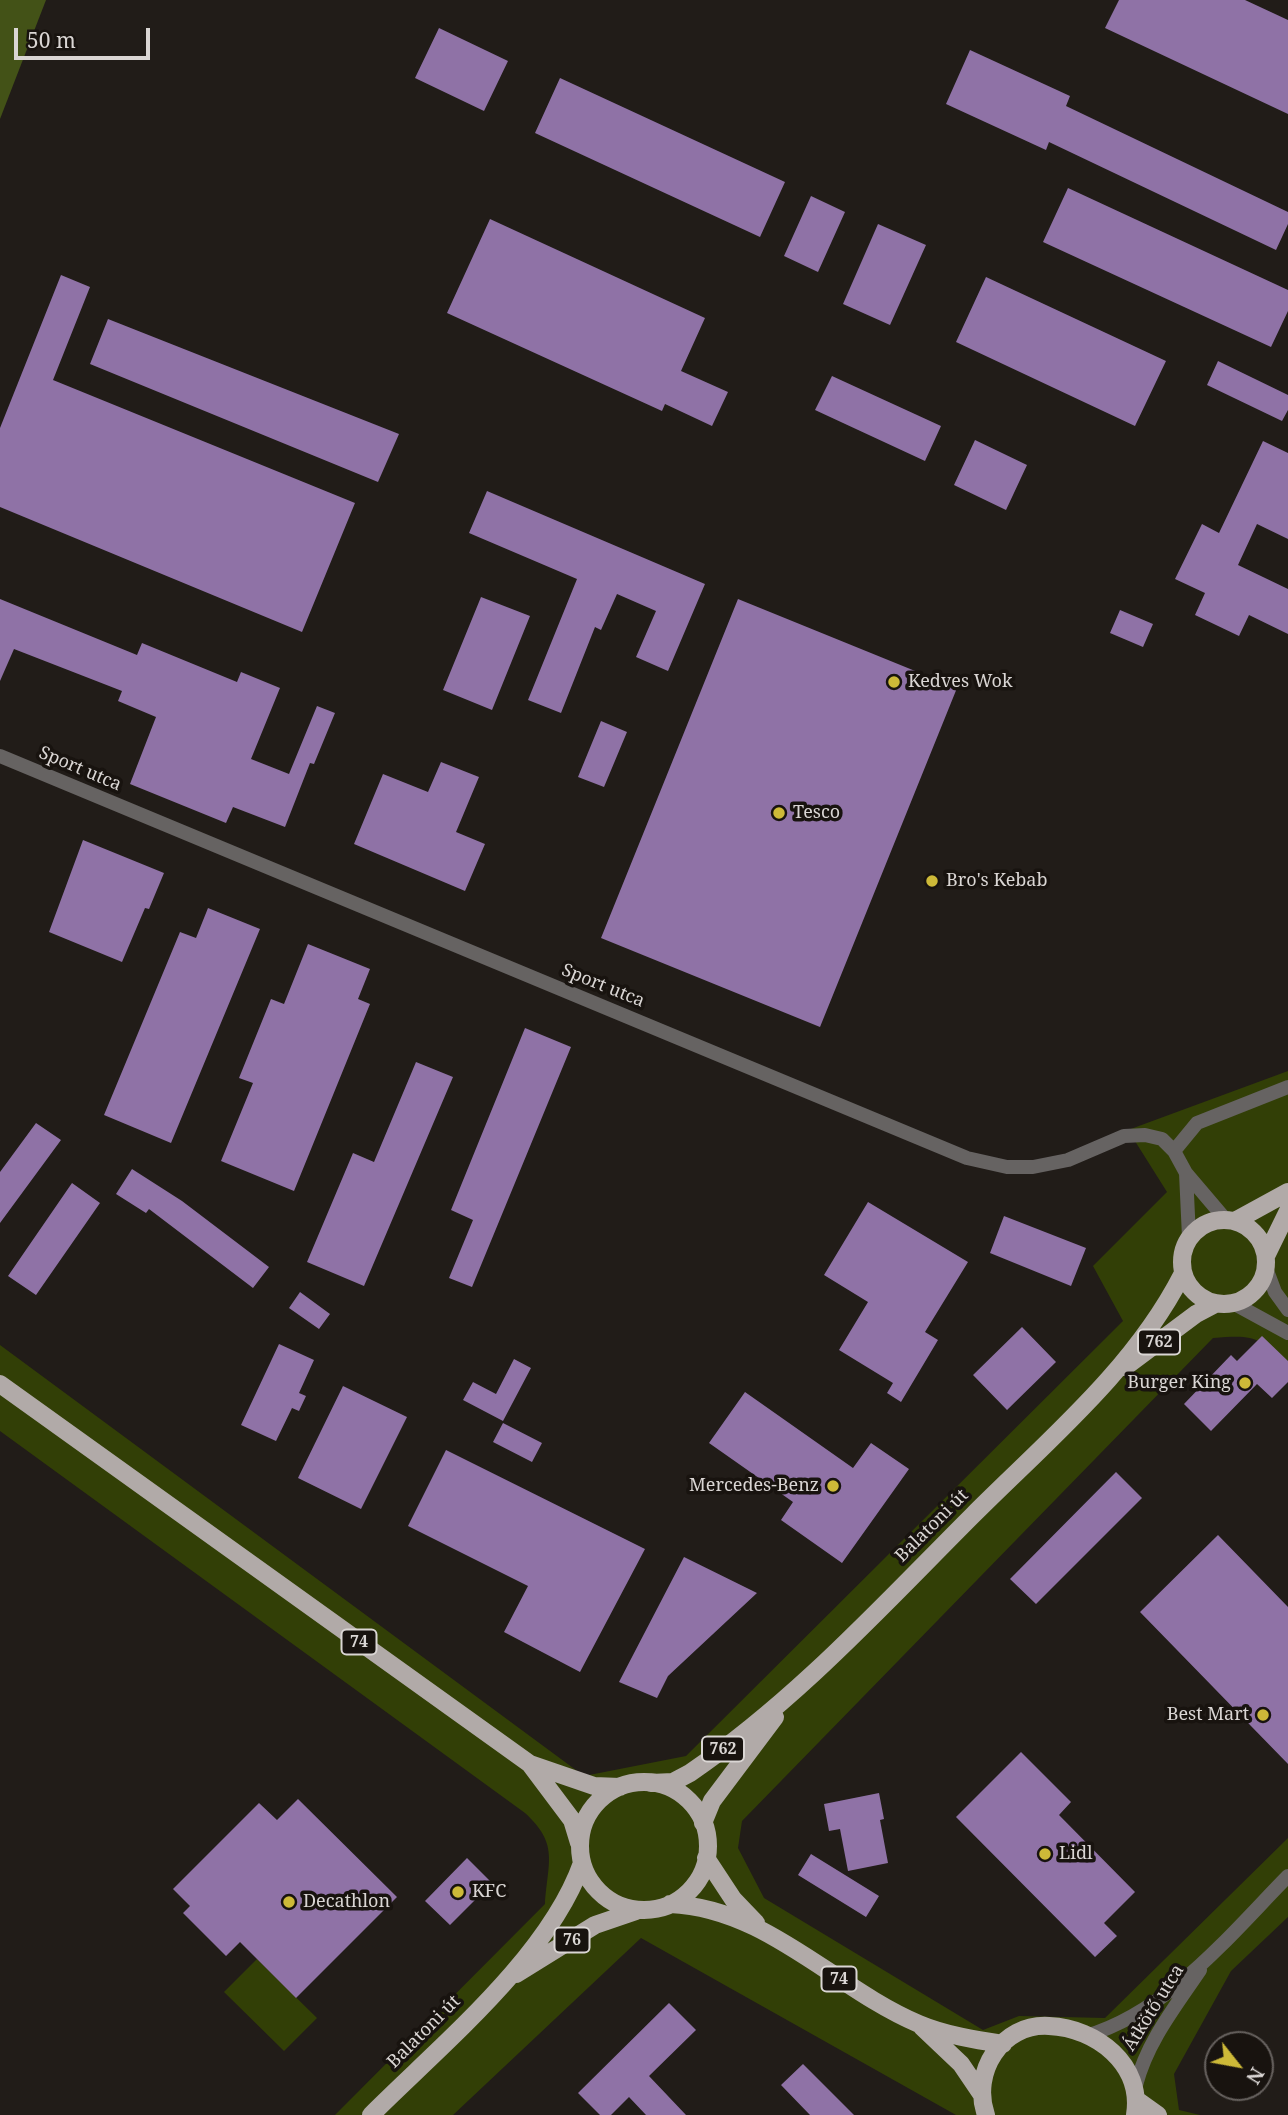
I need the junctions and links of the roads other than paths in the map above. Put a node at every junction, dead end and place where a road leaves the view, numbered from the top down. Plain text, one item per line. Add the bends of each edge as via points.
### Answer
1 (0, 756) edge
2 (1288, 1087) edge
3 (1174, 1151) junction
4 (1186, 1172) junction
5 (1288, 1192) edge
6 (1288, 1211) edge
7 (1231, 1220) junction
8 (1189, 1237) junction
9 (1266, 1262) junction
10 (1182, 1275) junction
11 (1233, 1303) junction
12 (1215, 1304) junction
13 (1288, 1310) edge
14 (1288, 1333) edge
15 (1105, 1382) junction
16 (0, 1384) edge
17 (788, 1700) junction
18 (530, 1764) junction
19 (651, 1783) junction
20 (620, 1787) junction
21 (703, 1823) junction
22 (581, 1855) junction
23 (706, 1858) junction
24 (1288, 1876) edge
25 (670, 1904) junction
26 (641, 1910) junction
27 (761, 1928) junction
28 (1211, 1954) junction
29 (507, 1979) junction
30 (920, 2025) junction
31 (1086, 2036) junction
32 (1003, 2043) junction
33 (982, 2095) junction
34 (1136, 2100) edge
35 (371, 2115) edge
36 (986, 2115) edge
37 (1158, 2115) edge

1 - 3 street, Sport utca via 968,1158 1007,1167 1033,1167 1068,1160 1124,1136 1145,1135 1162,1139
2 - 3 street via 1197,1123
3 - 4 street
4 - 7 street
4 - 8 street
5 - 7 main road
6 - 9 main road
7 - 8 main road via 1202,1226
7 - 9 main road via 1255,1233
8 - 10 main road, Balatoni út / 762
9 - 11 main road via 1255,1291
9 - 13 street via 1275,1292
10 - 12 main road via 1193,1292
10 - 15 main road, Balatoni út / 762 via 1158,1315
11 - 12 main road, Balatoni út / 762
11 - 14 street
12 - 15 main road, Balatoni út / 762
15 - 17 main road, Balatoni út / 762
16 - 18 main road, 74
17 - 19 main road, Balatoni út / 762 via 690,1773 673,1782
17 - 21 main road, Balatoni út / 762 via 712,1801
18 - 20 main road, 74 via 594,1786
18 - 22 main road, 74 via 572,1820
19 - 20 main road, 74
19 - 21 main road, 74 via 683,1796
20 - 22 main road via 594,1806 584,1825
21 - 23 main road, 74
22 - 26 main road, 74 via 592,1884 608,1899
22 - 29 main road, 76 via 572,1890
23 - 25 main road, 74 via 697,1880
23 - 27 main road, 74 via 733,1899
24 - 28 street, Átkötő utca
25 - 26 main road, 74
25 - 27 main road, 74 via 698,1905
26 - 29 main road, 76 via 595,1925
27 - 30 main road, 74
28 - 31 street, Átkötő utca via 1141,2011
28 - 34 street, Átkötő utca via 1142,2059
29 - 35 main road, Balatoni út / 76
30 - 32 main road, 74
30 - 33 main road, 74 via 961,2064
31 - 32 main road, 74 via 1066,2028 1036,2026
31 - 34 main road, 74 via 1122,2060
32 - 33 main road, 74 via 985,2067
33 - 36 main road, 74
34 - 37 main road, 74

